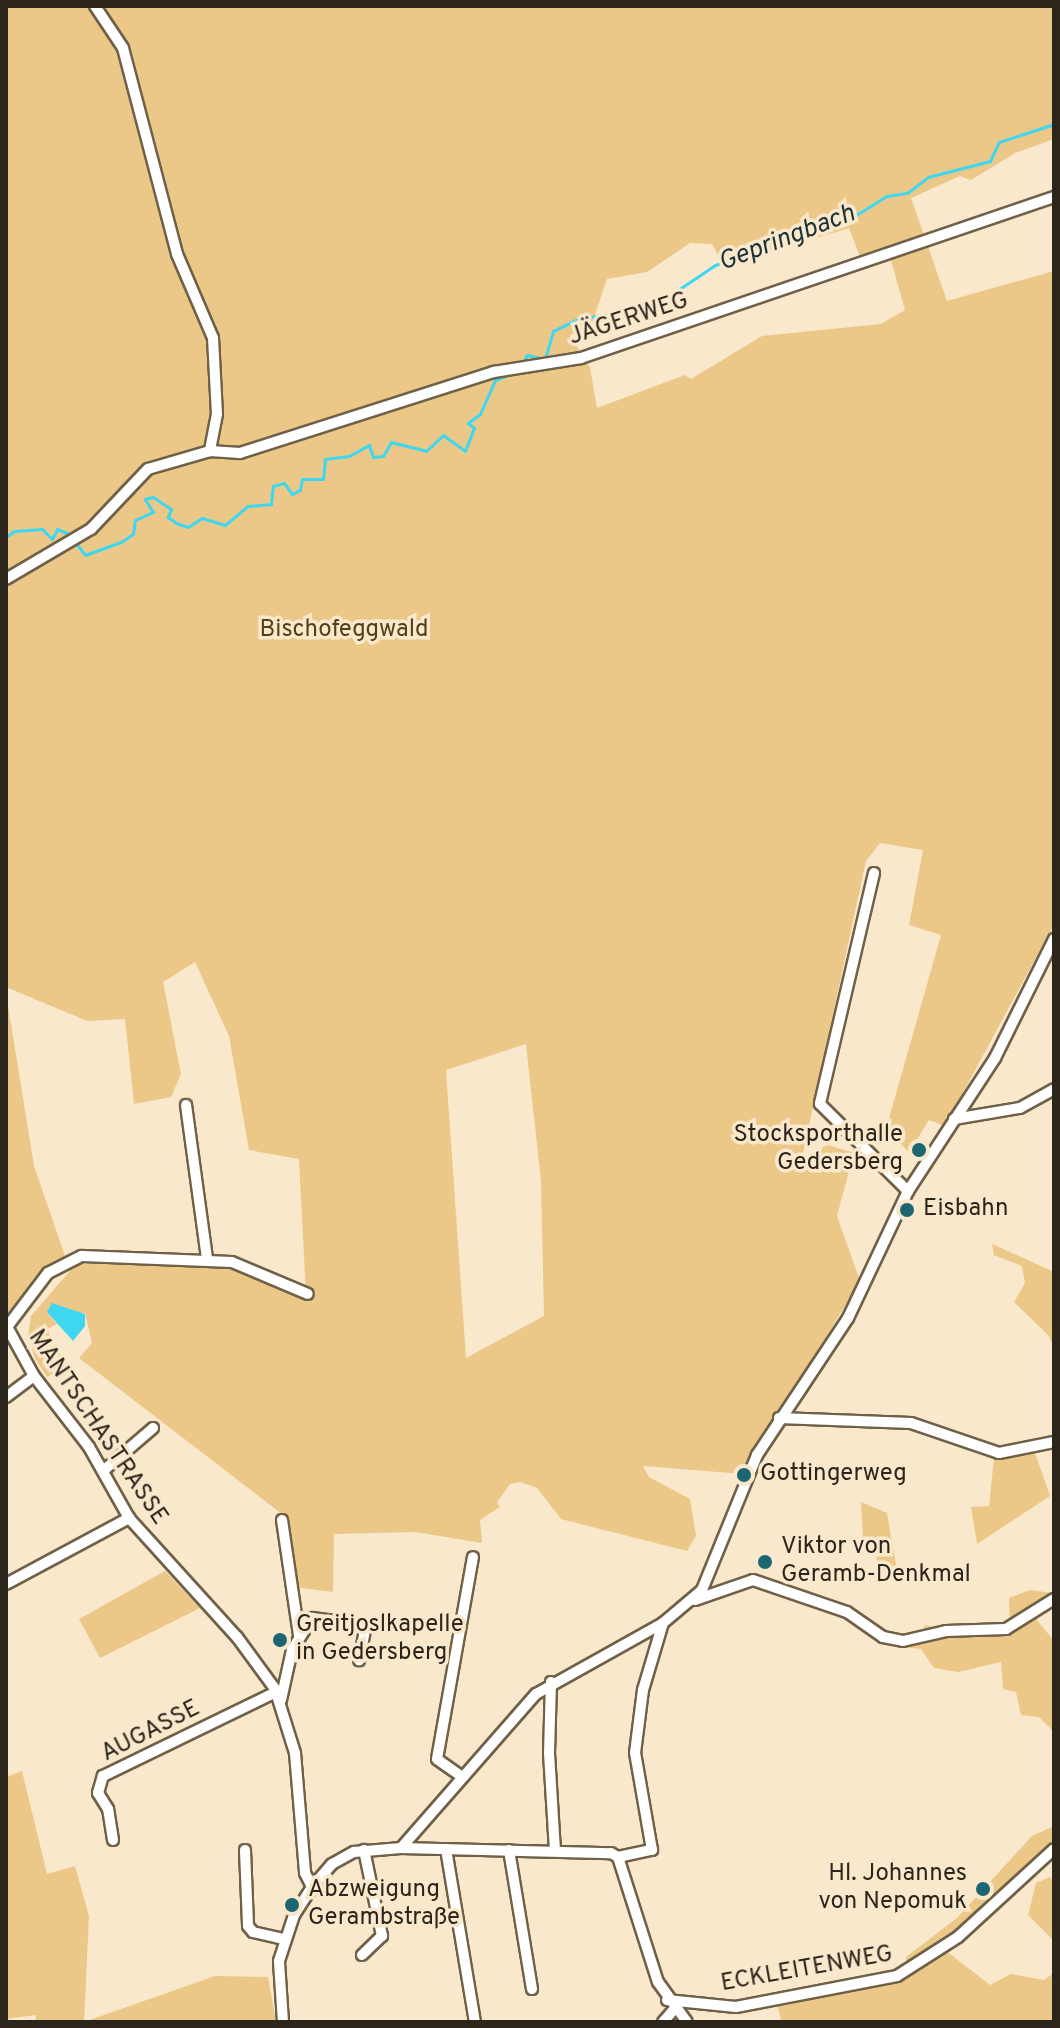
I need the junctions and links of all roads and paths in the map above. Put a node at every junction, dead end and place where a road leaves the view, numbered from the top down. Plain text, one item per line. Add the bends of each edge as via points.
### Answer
1 (95, 6) edge
2 (1054, 197) edge
3 (210, 451) junction
4 (6, 579) edge
5 (874, 873) dead end
6 (1054, 939) edge
7 (1054, 1089) edge
8 (186, 1105) dead end
9 (954, 1119) junction
10 (908, 1191) junction
11 (207, 1259) junction
12 (308, 1294) dead end
13 (7, 1326) edge
14 (34, 1376) junction
15 (6, 1397) edge
16 (779, 1418) junction
17 (153, 1428) dead end
18 (1054, 1442) edge
19 (103, 1471) junction
20 (129, 1518) junction
21 (282, 1520) dead end
22 (473, 1557) dead end
23 (6, 1584) edge
24 (1054, 1599) edge
25 (693, 1601) junction
26 (663, 1623) junction
27 (299, 1635) junction
28 (359, 1660) dead end
29 (551, 1682) junction
30 (278, 1697) junction
31 (461, 1776) junction
32 (113, 1840) dead end
33 (401, 1848) junction
34 (446, 1849) junction
35 (1054, 1849) edge
36 (245, 1850) dead end
37 (364, 1850) junction
38 (509, 1850) junction
39 (555, 1851) junction
40 (618, 1857) junction
41 (312, 1887) junction
42 (284, 1939) junction
43 (362, 1955) dead end
44 (532, 1989) dead end
45 (671, 2004) junction
46 (283, 2022) edge
47 (475, 2022) edge
48 (663, 2022) edge
49 (687, 2022) edge

1 - 3 street via 123,48 177,254 213,338 217,414
2 - 3 street, JÄGERWEG via 594,354 520,367 240,453
3 - 4 street via 148,469 83,535
5 - 10 street via 820,1104
6 - 9 street via 1014,1022
7 - 9 street via 1020,1108
8 - 11 street
9 - 10 street
10 - 16 street via 848,1318
11 - 12 street via 251,1267
11 - 13 street via 99,1254 68,1260 37,1284
13 - 14 street, MANTSCHASTRASSE
14 - 15 street
14 - 19 street, MANTSCHASTRASSE
16 - 18 street via 911,1423 999,1453 1021,1453
16 - 25 street
17 - 19 street
19 - 20 street, MANTSCHASTRASSE
20 - 23 street
20 - 30 street, MANTSCHASTRASSE via 237,1637
21 - 27 street
22 - 31 street via 437,1759
24 - 25 street via 1006,1629 946,1631 903,1641 883,1637 847,1612 753,1580
25 - 26 street
26 - 29 street
26 - 40 street via 643,1690 635,1753 652,1850
27 - 28 street via 312,1618 366,1625
27 - 30 street
29 - 31 street
29 - 39 street
30 - 32 street, AUGASSE via 103,1776 98,1793 108,1809
30 - 41 street, MANTSCHASTRASSE via 295,1753 305,1873
31 - 33 street
33 - 34 street
33 - 37 street
34 - 38 street
34 - 47 street
35 - 45 street, ECKLEITENWEG via 958,1937 897,1976 736,2007
36 - 42 street via 248,1926
37 - 41 street via 341,1858
37 - 43 street via 382,1936
38 - 39 street
38 - 44 street
39 - 40 street
40 - 45 street
41 - 42 street
42 - 46 street via 277,1976
45 - 48 street
45 - 49 street

